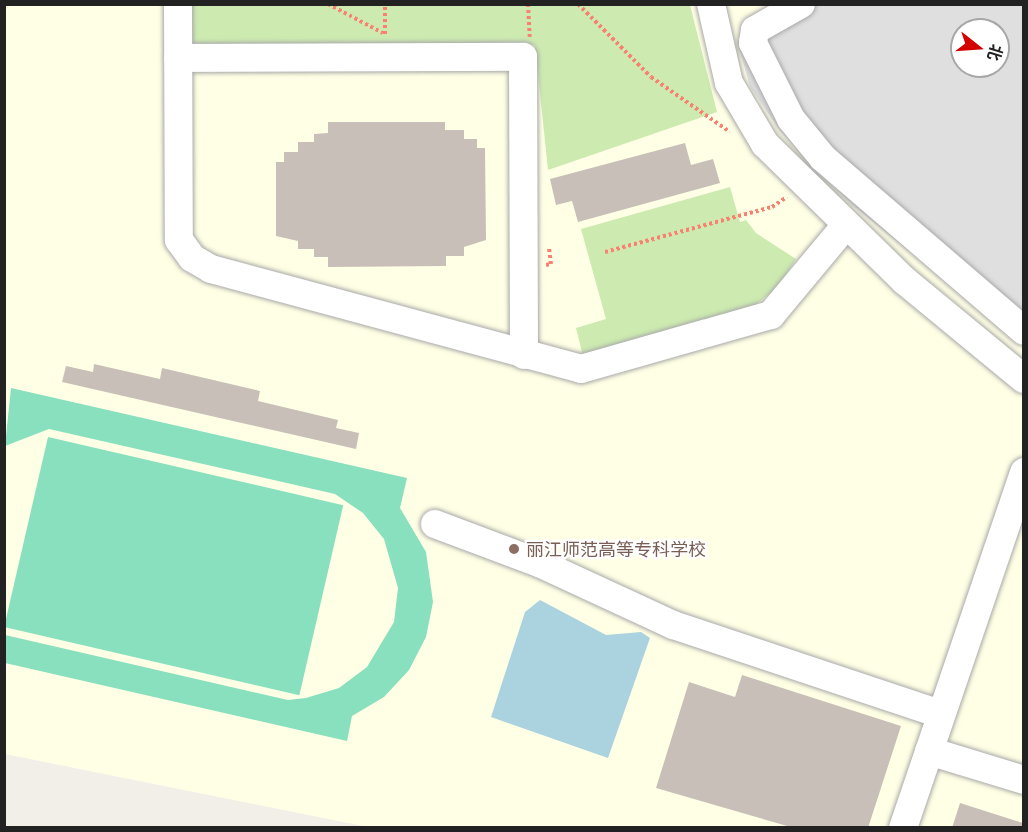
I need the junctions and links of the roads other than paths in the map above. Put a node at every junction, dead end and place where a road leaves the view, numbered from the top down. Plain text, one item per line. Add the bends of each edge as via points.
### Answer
1 (178, 4) edge
2 (711, 4) edge
3 (801, 4) edge
4 (178, 58) junction
5 (846, 225) junction
6 (1023, 331) edge
7 (524, 355) junction
8 (1023, 379) edge
9 (1023, 472) edge
10 (435, 524) dead end
11 (941, 714) junction
12 (929, 751) junction
13 (1023, 780) edge
14 (903, 828) edge

1 - 4 street
2 - 5 street via 729,83 765,144
3 - 6 street via 755,30 753,43 791,119 823,158
4 - 7 street via 179,240 192,258 211,269
4 - 7 street via 385,45 523,57
5 - 7 street via 771,315 593,368
5 - 8 street
9 - 11 street
10 - 11 street via 539,564 673,625
11 - 12 street
12 - 13 street
12 - 14 street

